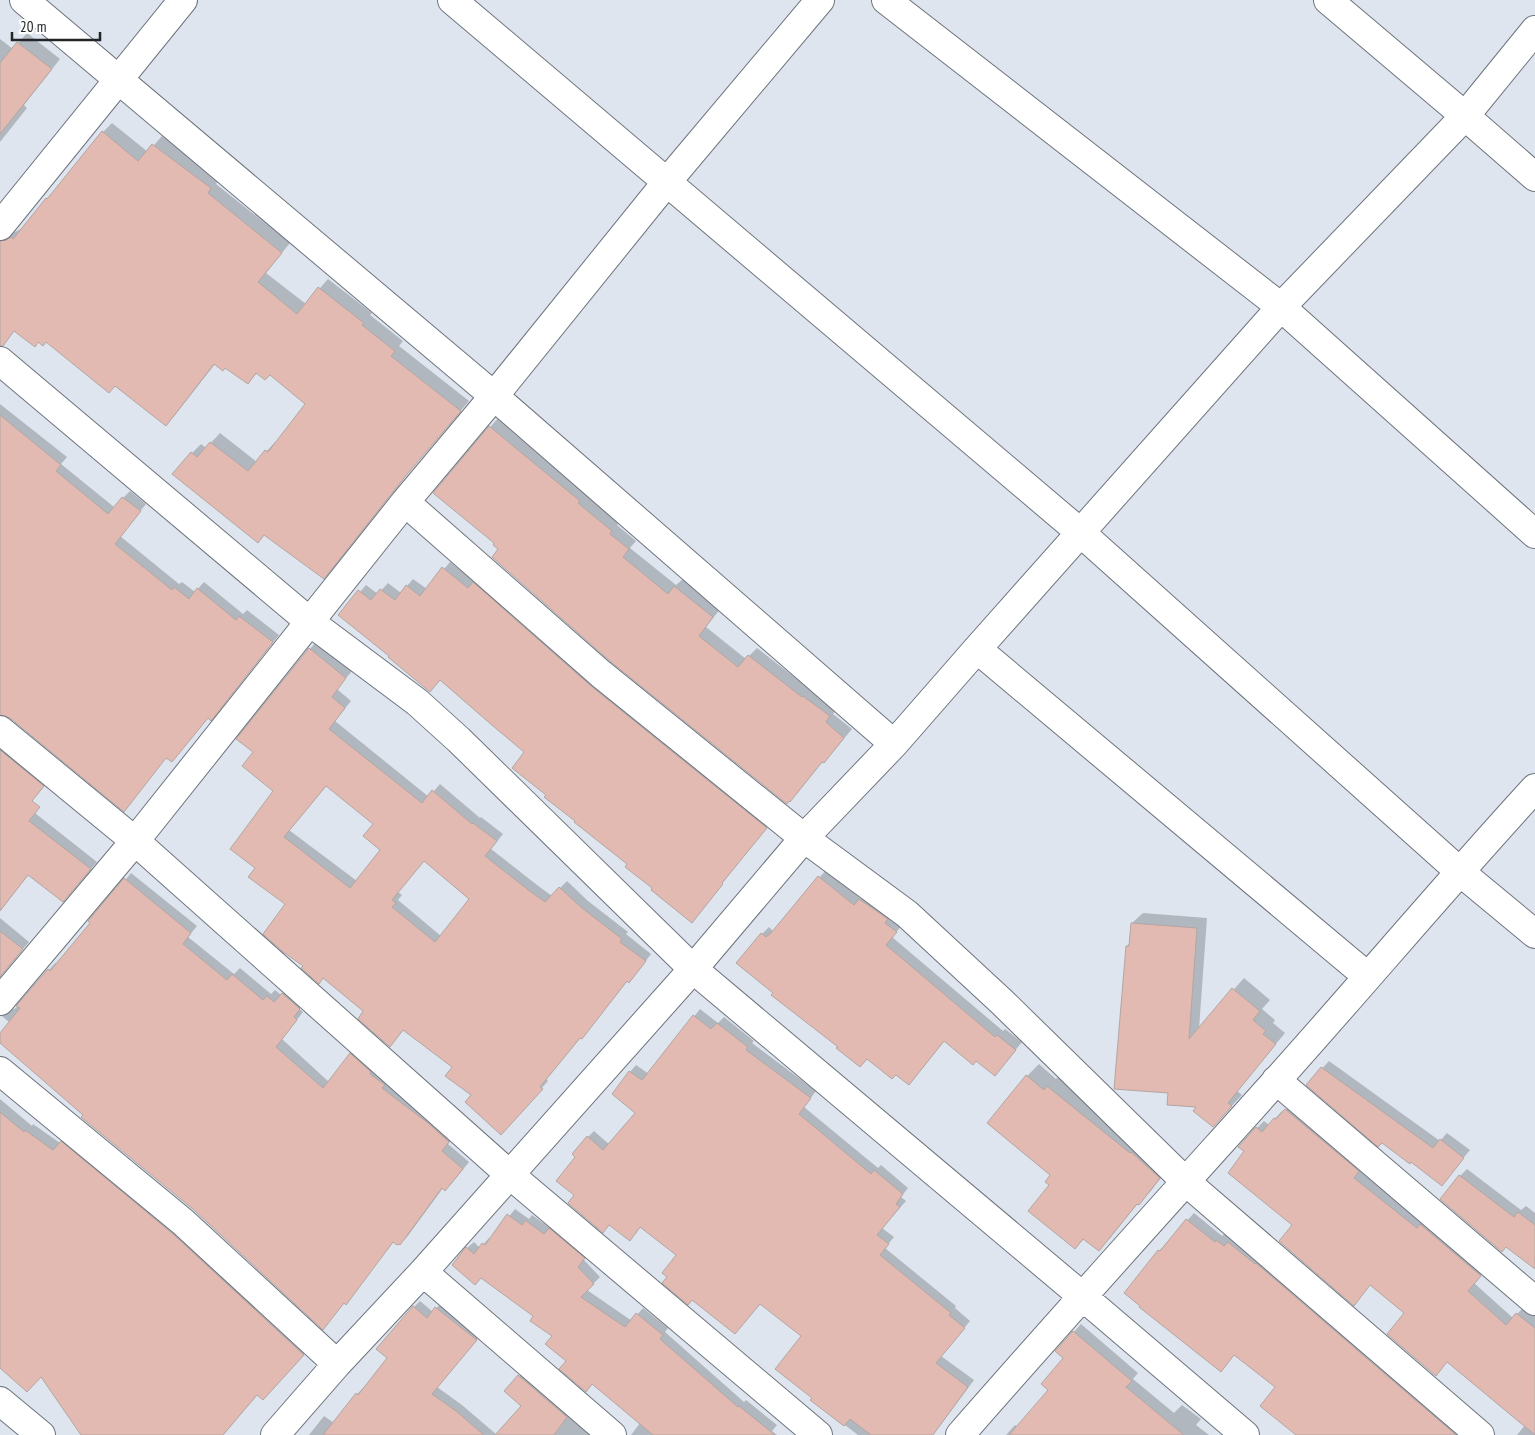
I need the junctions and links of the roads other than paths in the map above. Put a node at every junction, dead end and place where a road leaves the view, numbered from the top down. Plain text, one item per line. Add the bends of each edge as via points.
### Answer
1 (24, 0) edge
2 (183, 0) edge
3 (452, 0) edge
4 (820, 0) edge
5 (886, 0) edge
6 (1328, 0) edge
7 (1535, 30) edge
8 (119, 79) junction
9 (1465, 116) junction
10 (1535, 177) edge
11 (666, 183) junction
12 (0, 226) edge
13 (1280, 307) junction
14 (0, 361) edge
15 (494, 396) junction
16 (405, 502) junction
17 (1081, 533) junction
18 (1535, 534) edge
19 (310, 622) junction
20 (977, 648) junction
21 (0, 730) edge
22 (894, 744) junction
23 (1535, 788) edge
24 (804, 838) junction
25 (135, 841) junction
26 (1459, 871) junction
27 (1535, 934) edge
28 (693, 969) junction
29 (1367, 976) junction
30 (0, 1001) edge
31 (0, 1071) edge
32 (1276, 1080) junction
33 (509, 1174) junction
34 (1185, 1181) junction
35 (423, 1272) junction
36 (1082, 1296) junction
37 (1535, 1301) edge
38 (337, 1364) junction
39 (0, 1401) edge
40 (41, 1435) edge
41 (274, 1435) edge
42 (612, 1435) edge
43 (818, 1435) edge
44 (960, 1435) edge
45 (1244, 1435) edge
46 (1480, 1435) edge

1 - 8 street
2 - 8 street
3 - 11 street
4 - 11 street
5 - 13 street
6 - 9 street
7 - 9 street
8 - 12 street
8 - 15 street
9 - 10 street
9 - 13 street
11 - 15 street
11 - 17 street
13 - 17 street
13 - 18 street
14 - 19 street
15 - 16 street
15 - 22 street
16 - 19 street
16 - 24 street via 601,674
17 - 20 street
17 - 26 street
19 - 25 street
19 - 28 street via 417,702 459,740
20 - 22 street
20 - 29 street
21 - 25 street
22 - 24 street
23 - 26 street
24 - 28 street
24 - 34 street via 908,914
25 - 30 street
25 - 33 street
26 - 27 street
26 - 29 street
28 - 33 street
28 - 36 street
29 - 32 street
31 - 38 street via 184,1222
32 - 34 street
32 - 37 street
33 - 35 street
33 - 43 street
34 - 36 street
34 - 46 street
35 - 38 street
35 - 42 street
36 - 44 street
36 - 45 street
38 - 41 street
39 - 40 street

